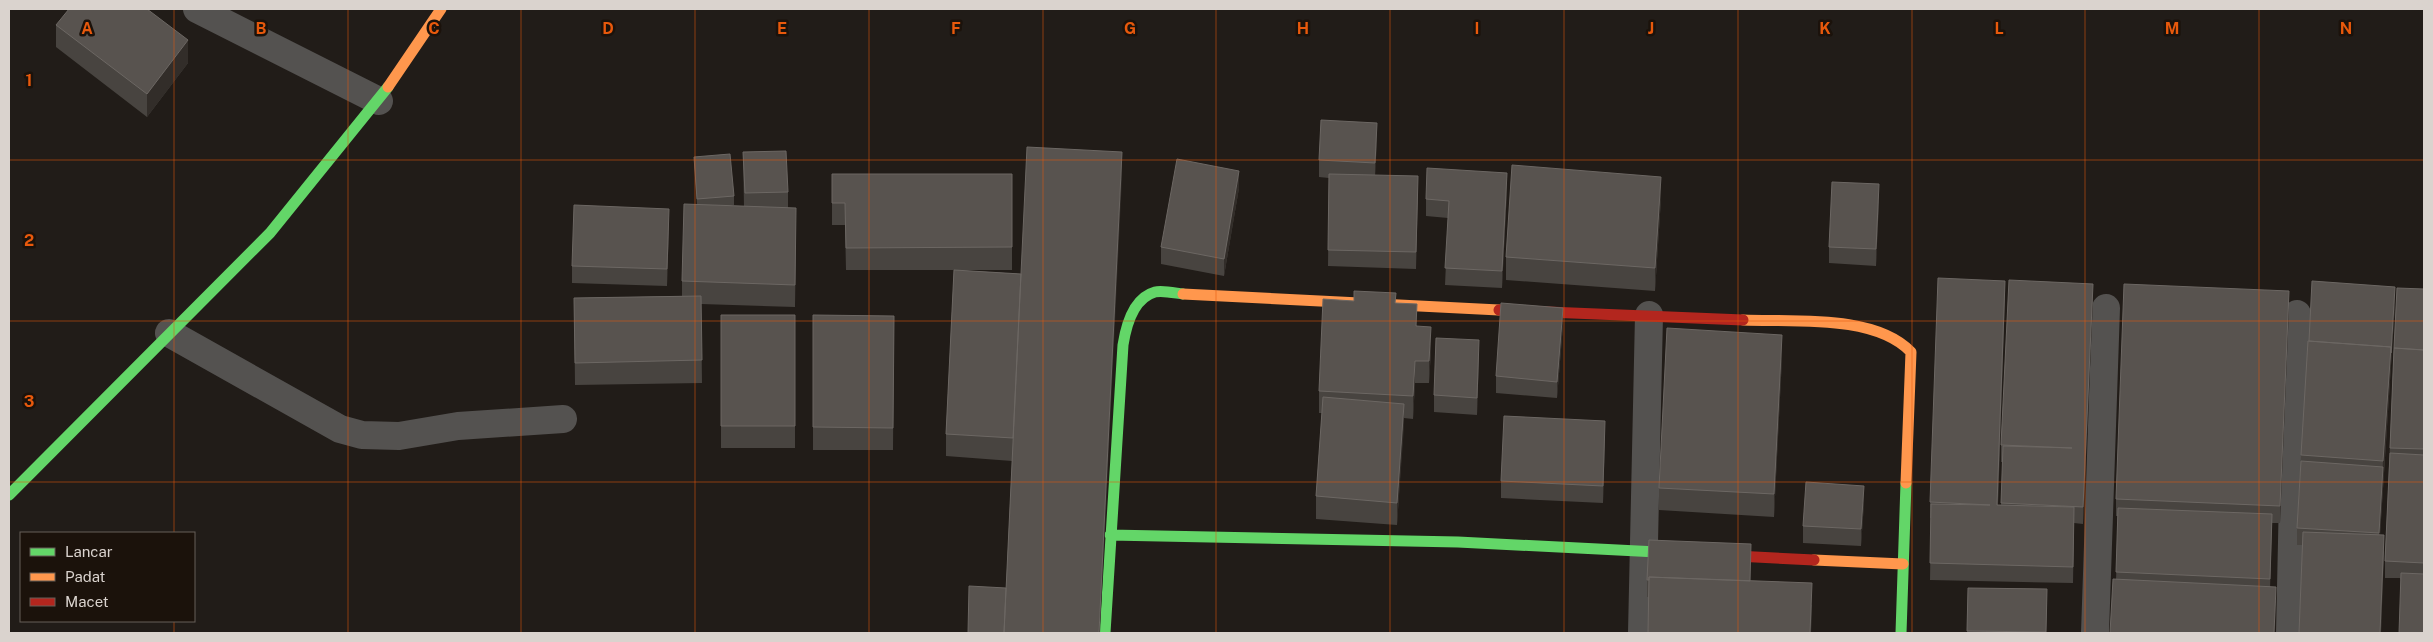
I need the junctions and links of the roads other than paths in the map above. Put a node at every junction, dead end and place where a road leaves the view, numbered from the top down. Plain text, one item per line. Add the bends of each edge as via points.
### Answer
1 (197, 9) edge
2 (441, 9) edge
3 (379, 101) junction
4 (2106, 308) dead end
5 (2296, 314) dead end
6 (1649, 315) junction
7 (170, 333) junction
8 (563, 419) dead end
9 (9, 495) edge
10 (1110, 535) junction
11 (1644, 550) junction
12 (1903, 564) junction
13 (1105, 633) edge
14 (1642, 633) edge
15 (1901, 633) edge
16 (2095, 633) edge
17 (2290, 633) edge

1 - 3 street
2 - 3 street
3 - 7 street via 270,233
4 - 16 street
5 - 17 street
6 - 10 street via 1409,307 1154,292 1135,306 1127,320
6 - 11 street
6 - 12 street via 1848,324 1887,332 1903,342 1911,352
7 - 8 street via 340,429 362,435 399,436 458,426
7 - 9 street
10 - 11 street via 1293,537
10 - 13 street
11 - 12 street
11 - 14 street
12 - 15 street

